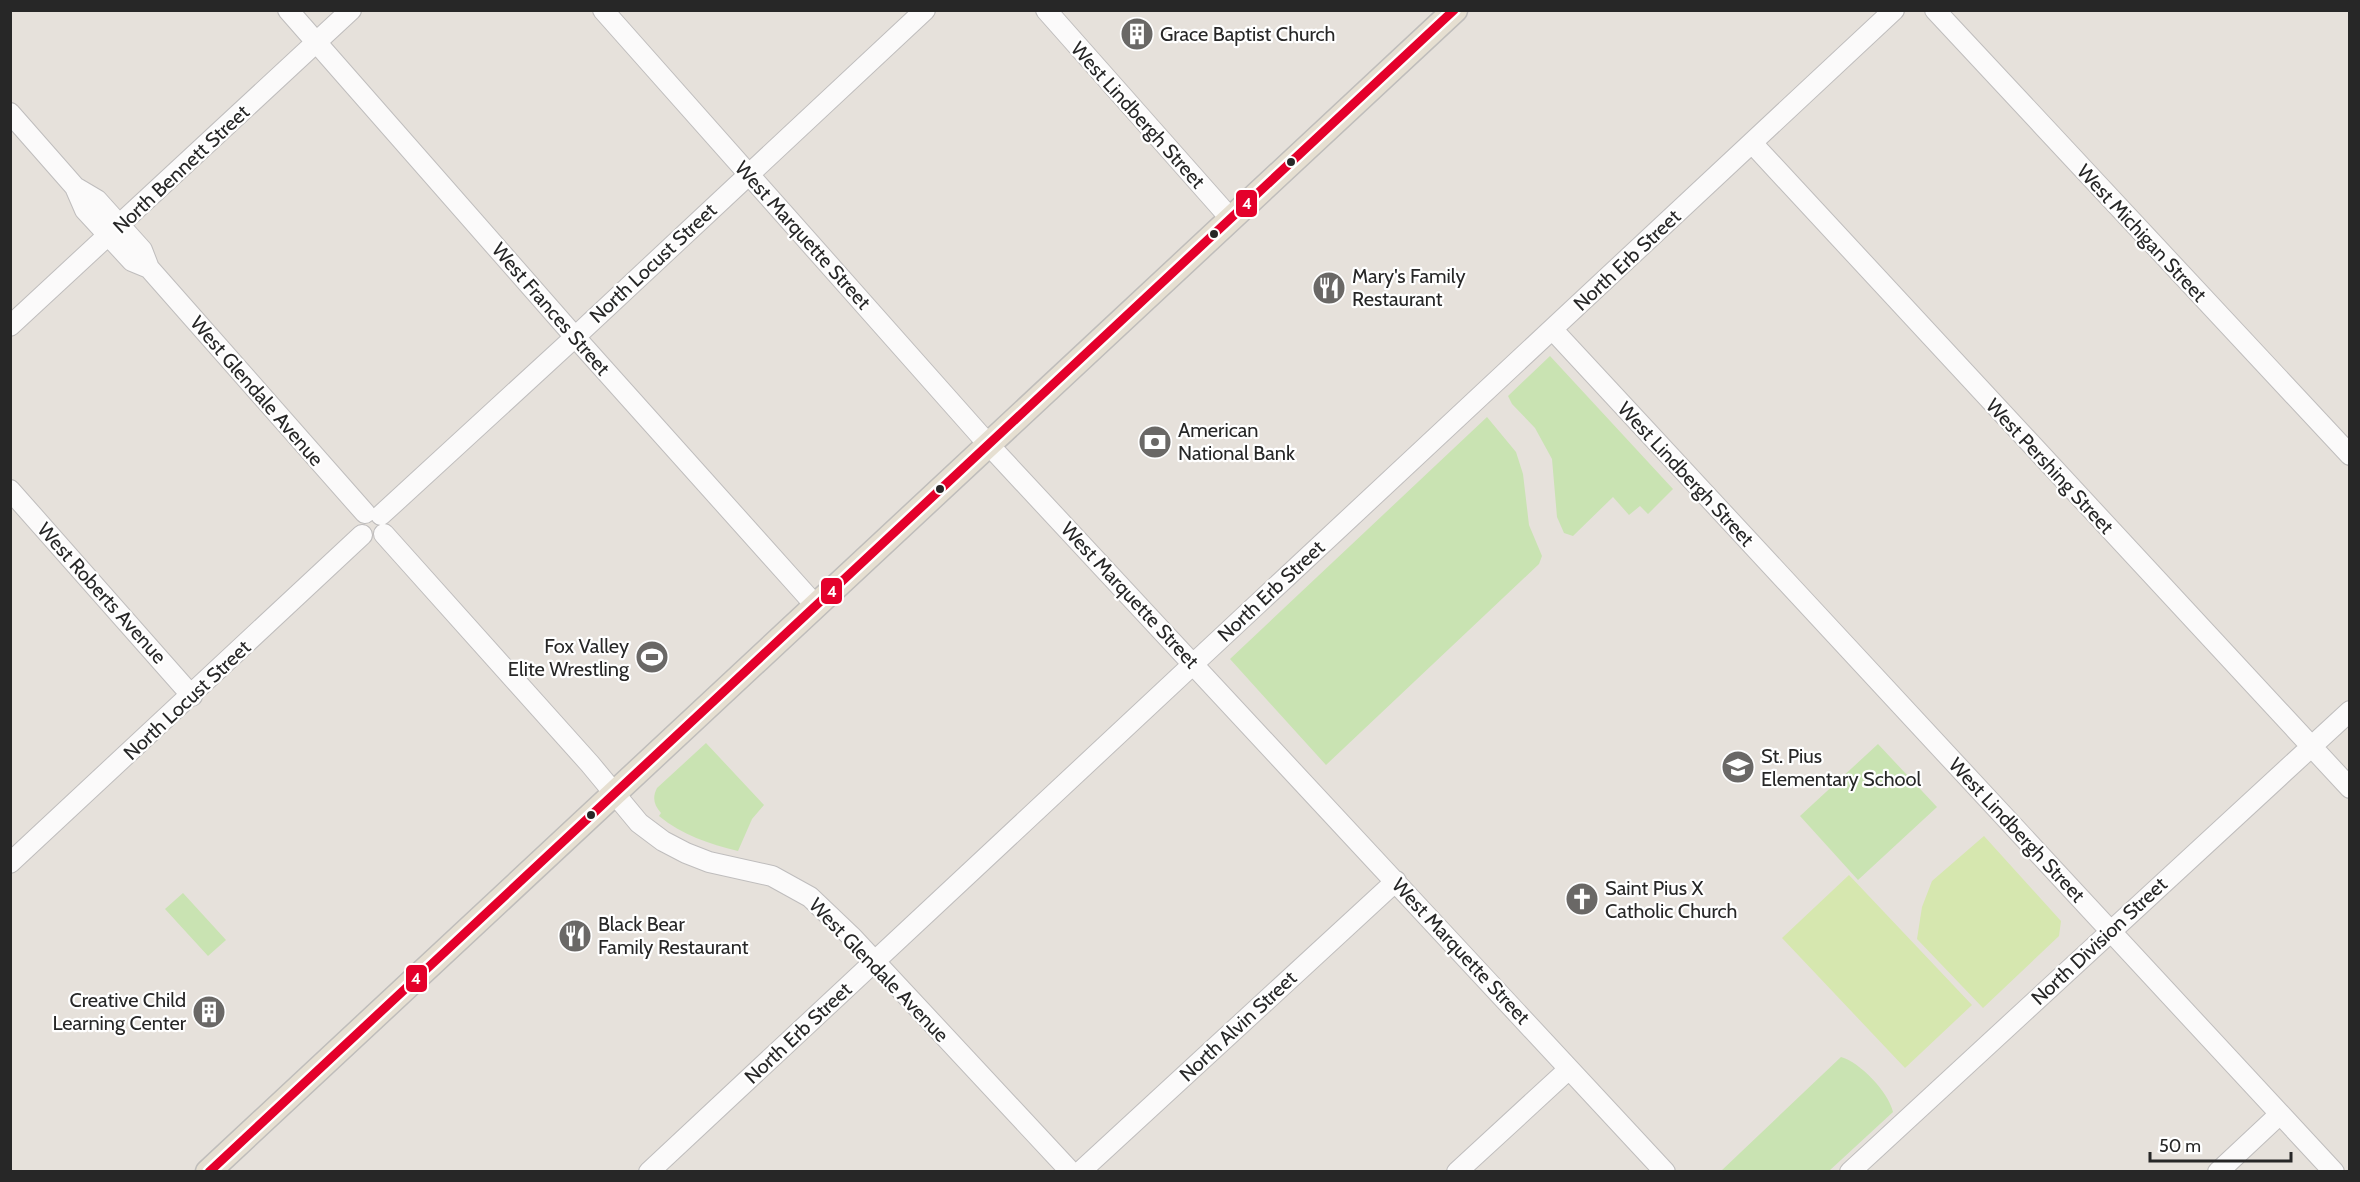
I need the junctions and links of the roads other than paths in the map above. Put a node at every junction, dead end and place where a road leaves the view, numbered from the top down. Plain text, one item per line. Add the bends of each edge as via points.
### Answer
1 (288, 10) edge
2 (351, 10) edge
3 (603, 10) edge
4 (925, 10) edge
5 (1046, 10) edge
6 (1455, 10) edge
7 (1894, 10) edge
8 (1935, 10) edge
9 (317, 42) junction
10 (10, 113) edge
11 (1752, 143) junction
12 (748, 174) junction
13 (1231, 219) junction
14 (114, 230) junction
15 (10, 326) edge
16 (1553, 330) junction
17 (575, 337) junction
18 (988, 444) junction
19 (2349, 455) edge
20 (10, 490) edge
21 (377, 521) junction
22 (816, 606) junction
23 (1194, 662) junction
24 (192, 696) junction
25 (2349, 711) edge
26 (2311, 746) junction
27 (2349, 788) edge
28 (614, 794) junction
29 (11, 862) edge
30 (1396, 881) junction
31 (2110, 930) junction
32 (874, 961) junction
33 (1569, 1069) junction
34 (2280, 1114) junction
35 (208, 1172) edge
36 (649, 1172) edge
37 (1071, 1172) edge
38 (1080, 1172) edge
39 (1457, 1172) edge
40 (1665, 1172) edge
41 (1850, 1172) edge
42 (2218, 1172) edge
43 (2334, 1172) edge

1 - 9 street, West Frances Street
2 - 9 street, North Bennett Street
3 - 12 street, West Marquette Street
4 - 12 street, North Locust Street
5 - 13 street, West Lindbergh Street
6 - 13 main road
7 - 11 street, North Erb Street
8 - 19 street, West Michigan Street
9 - 14 street, North Bennett Street
9 - 17 street, West Frances Street
10 - 14 street, West Glendale Avenue via 75,187 83,208
11 - 16 street, North Erb Street
11 - 26 street, West Pershing Street
12 - 17 street, North Locust Street
12 - 18 street, West Marquette Street
13 - 18 main road
14 - 15 street, North Bennett Street
14 - 21 street, West Glendale Avenue via 132,261 149,268
16 - 23 street, North Erb Street
16 - 31 street, West Lindbergh Street
17 - 21 street, North Locust Street
17 - 22 street, West Frances Street
18 - 22 main road
18 - 23 street, West Marquette Street
20 - 24 street, West Roberts Avenue
21 - 24 street, North Locust Street via 358,523 362,535
21 - 28 street, West Glendale Avenue
22 - 28 main road
23 - 30 street, West Marquette Street
23 - 32 street, North Erb Street
24 - 29 street, North Locust Street
25 - 26 street, North Division Street
26 - 27 street, West Pershing Street
26 - 31 street, North Division Street
28 - 32 street, West Glendale Avenue via 649,831 674,847 709,862 772,876 810,897
28 - 35 main road
30 - 33 street, West Marquette Street
30 - 38 street, North Alvin Street
31 - 34 street, West Lindbergh Street
31 - 41 street, North Division Street
32 - 36 street, North Erb Street
32 - 37 street, West Glendale Avenue
33 - 39 street
33 - 40 street, West Marquette Street
34 - 42 street
34 - 43 street, West Lindbergh Street

